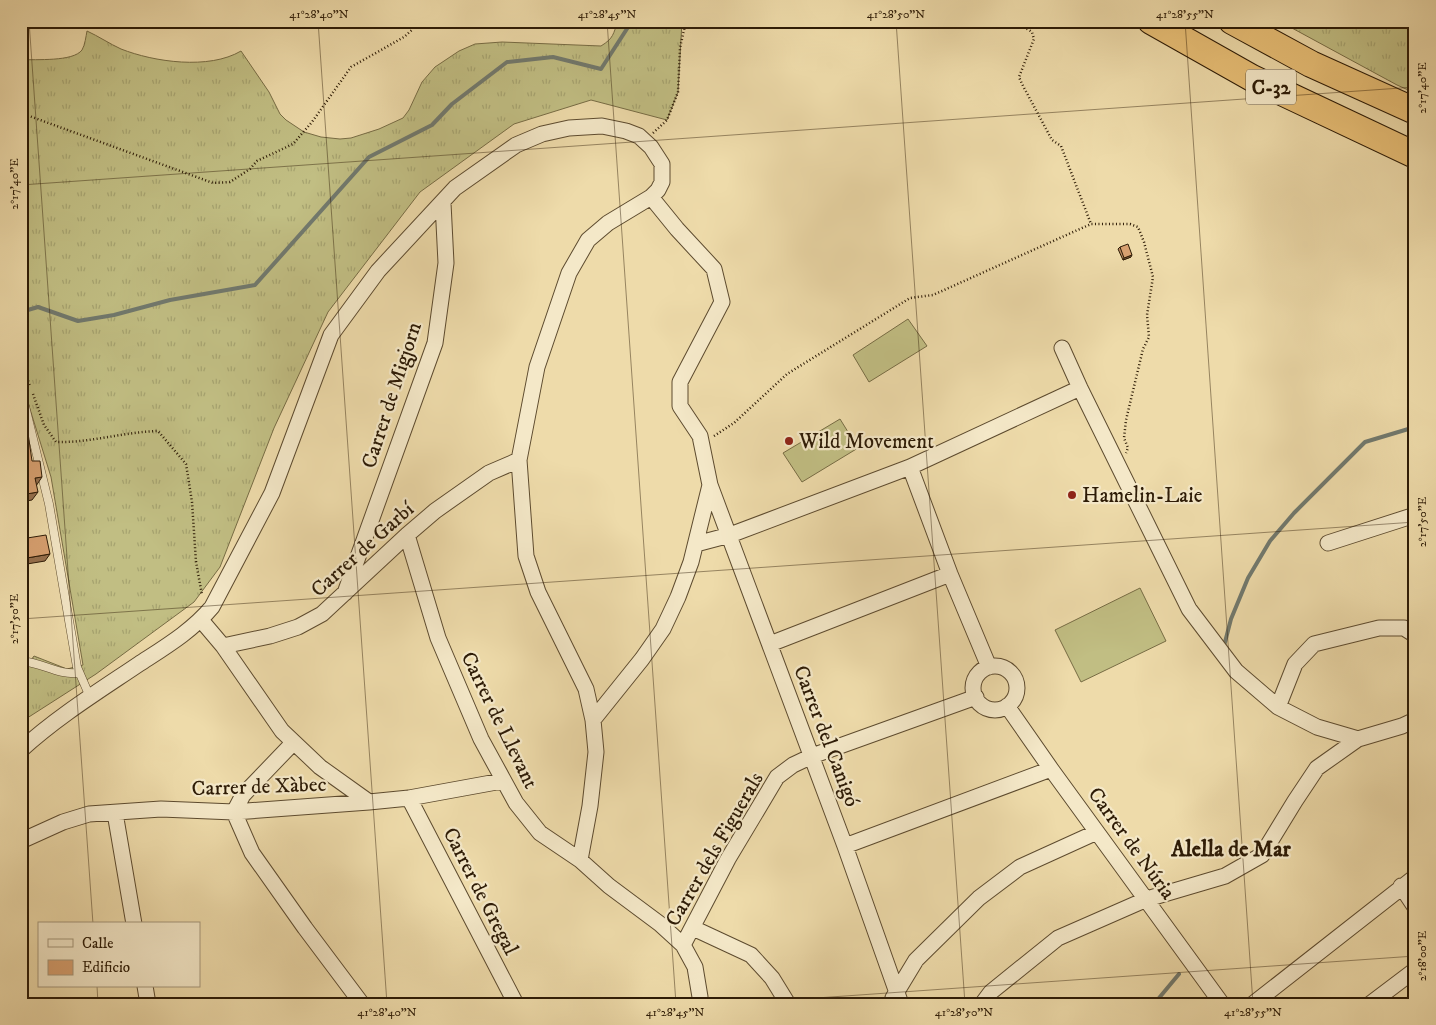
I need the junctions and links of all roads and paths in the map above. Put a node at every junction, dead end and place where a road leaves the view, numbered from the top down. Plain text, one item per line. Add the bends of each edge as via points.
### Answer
1 (415, 21) edge
2 (686, 21) edge
3 (1016, 21) edge
4 (1151, 21) edge
5 (1232, 21) edge
6 (1415, 112) edge
7 (21, 114) edge
8 (644, 140) junction
9 (1415, 155) edge
10 (651, 197) junction
11 (443, 203) junction
12 (1091, 224) junction
13 (1062, 348) dead end
14 (21, 361) edge
15 (1080, 388) junction
16 (21, 390) edge
17 (700, 436) junction
18 (519, 460) junction
19 (910, 467) junction
20 (1119, 467) junction
21 (710, 485) junction
22 (1415, 514) edge
23 (407, 535) junction
24 (730, 535) junction
25 (1328, 543) dead end
26 (696, 544) junction
27 (950, 574) junction
28 (345, 593) junction
29 (212, 607) junction
30 (201, 620) junction
31 (1415, 635) edge
32 (770, 644) junction
33 (223, 646) junction
34 (21, 661) edge
35 (989, 668) junction
36 (79, 673) junction
37 (90, 697) junction
38 (976, 697) junction
39 (1007, 706) junction
40 (1278, 707) junction
41 (593, 720) junction
42 (1415, 720) edge
43 (1358, 739) junction
44 (293, 743) junction
45 (21, 750) edge
46 (812, 756) junction
47 (1051, 769) junction
48 (502, 781) junction
49 (409, 798) junction
50 (369, 802) junction
51 (234, 812) junction
52 (115, 813) junction
53 (1097, 832) junction
54 (21, 840) edge
55 (845, 846) junction
56 (580, 860) junction
57 (1415, 877) edge
58 (1401, 886) junction
59 (1147, 898) junction
60 (1415, 907) edge
61 (134, 922) edge
62 (693, 928) junction
63 (683, 944) junction
64 (1415, 970) edge
65 (144, 988) edge
66 (699, 1000) edge
67 (895, 1000) edge
68 (148, 1004) edge
69 (362, 1004) edge
70 (516, 1004) edge
71 (788, 1004) edge
72 (982, 1004) edge
73 (1222, 1004) edge
74 (1252, 1004) edge
75 (1370, 1004) edge

1 - 7 path via 413,29 404,37 351,67 293,144 257,161 230,182 213,183
2 - 8 path via 680,48 678,92 667,120
3 - 12 path via 1032,32 1034,39 1019,77 1052,140 1061,146
4 - 9 highway, C-32 via 1252,78
5 - 6 highway, C-32 via 1311,64
8 - 10 street via 662,164 662,182
8 - 11 street via 626,131 602,126 542,134 516,145 454,188
10 - 17 street via 714,269 722,302 680,382 680,406
10 - 18 street via 608,223 588,240 569,273 537,367
11 - 28 street, Carrer de Migjorn via 446,263 435,342
11 - 29 street via 378,271 331,335 272,493
12 - 17 path via 933,296 910,298 787,374 734,424 714,436
12 - 20 path via 1138,227 1153,277 1148,315 1149,338 1143,349 1126,420 1124,438 1128,448
13 - 15 street
14 - 29 path via 44,425 56,442 158,431 186,464 196,562 203,600
15 - 19 street
15 - 20 street
16 - 36 lane via 49,504
17 - 21 street
18 - 23 street, Carrer de Garbí via 489,473
18 - 41 street via 526,556 538,592 586,688
19 - 24 street
19 - 27 street
20 - 40 street via 1189,609 1236,670
21 - 24 street, Carrer del Canigó
21 - 26 street
22 - 25 street
23 - 28 street, Carrer de Garbí
23 - 48 street, Carrer de Llevant via 438,638
24 - 26 street
24 - 32 street, Carrer del Canigó
26 - 41 street via 663,629
27 - 32 street
27 - 35 street
28 - 33 street, Carrer de Garbí via 322,614 298,627
29 - 30 street
30 - 33 street
30 - 37 street
31 - 40 street via 1404,628 1378,628 1314,644 1295,664
32 - 46 street, Carrer del Canigó
33 - 44 street
34 - 36 lane via 65,674
35 - 38 street via 983,670 975,681
35 - 39 street via 1003,668 1014,676 1016,696
36 - 37 lane
37 - 45 street via 40,732
38 - 39 street via 981,705 991,709
38 - 46 street, Carrer dels Figuerals
39 - 47 street, Carrer de Núria
40 - 43 street via 1317,727
41 - 56 street via 596,752
42 - 43 street
43 - 59 street via 1317,768 1262,855 1224,876
44 - 50 street
44 - 51 street via 243,795
46 - 55 street, Carrer del Canigó
46 - 62 street, Carrer dels Figuerals via 777,777 728,858
47 - 53 street, Carrer de Núria
47 - 55 street
48 - 49 street, Carrer de Xàbec
48 - 56 street, Carrer de Llevant via 540,833
49 - 50 street, Carrer de Xàbec
49 - 70 street, Carrer de Gregal
50 - 51 street, Carrer de Xàbec
51 - 52 street, Carrer de Xàbec via 161,809
51 - 69 street via 252,854
52 - 54 street, Carrer de Xàbec via 89,814
52 - 61 street
53 - 59 street, Carrer de Núria
53 - 67 street via 1020,867 979,898 916,960
55 - 67 street, Carrer del Canigó
56 - 63 street, Carrer de Llevant
57 - 58 street
58 - 60 street
58 - 74 street
59 - 72 street via 1058,938 991,992
59 - 73 street, Carrer de Núria
62 - 63 street, Carrer dels Figuerals
62 - 71 street via 751,955 772,978
63 - 66 street, Carrer de Llevant via 695,967
64 - 75 street
65 - 68 street

